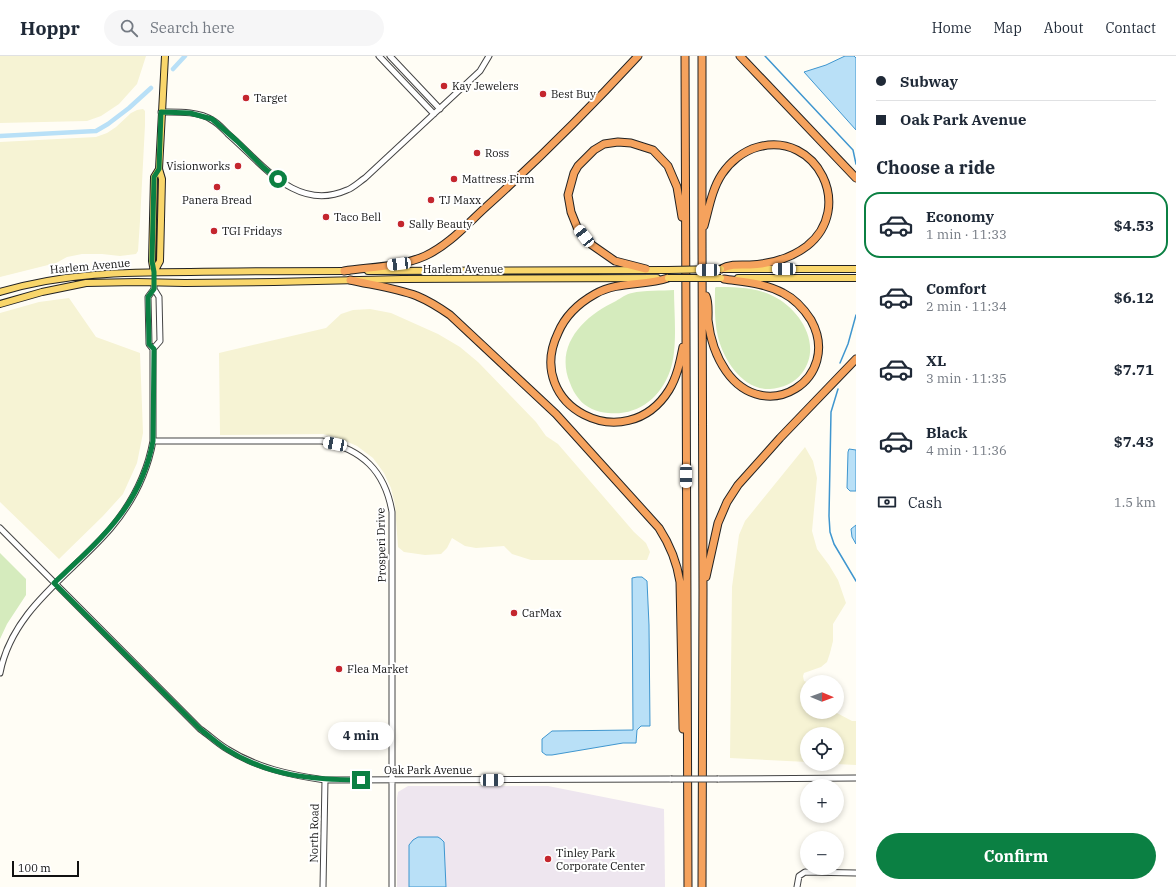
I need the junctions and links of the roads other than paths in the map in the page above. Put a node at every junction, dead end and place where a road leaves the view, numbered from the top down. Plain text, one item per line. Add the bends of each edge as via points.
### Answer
1 (165, 56) edge
2 (379, 56) edge
3 (390, 56) edge
4 (489, 56) edge
5 (638, 56) edge
6 (685, 56) edge
7 (702, 56) edge
8 (740, 56) edge
9 (440, 109) junction
10 (161, 112) junction
11 (434, 114) junction
12 (856, 178) edge
13 (702, 236) junction
14 (686, 237) junction
15 (646, 269) junction
16 (721, 269) junction
17 (856, 269) edge
18 (344, 271) junction
19 (154, 272) junction
20 (668, 278) junction
21 (723, 278) junction
22 (856, 278) edge
23 (350, 280) junction
24 (154, 286) junction
25 (702, 289) junction
26 (0, 292) edge
27 (0, 304) edge
28 (686, 331) junction
29 (154, 349) junction
30 (856, 359) edge
31 (153, 441) junction
32 (0, 528) edge
33 (54, 583) junction
34 (703, 589) junction
35 (0, 673) edge
36 (688, 769) junction
37 (856, 778) edge
38 (324, 780) junction
39 (392, 781) junction
40 (856, 873) edge
41 (323, 887) edge
42 (392, 887) edge
43 (688, 887) edge
44 (702, 887) edge
45 (797, 887) edge

1 - 10 main road
2 - 11 street
3 - 9 street
4 - 9 street via 480,71
5 - 18 highway via 516,180 445,244 411,261
6 - 14 highway
7 - 13 highway
8 - 12 highway
9 - 11 street
10 - 11 street via 190,113 212,119 264,168 288,186 317,196 348,190 365,178
10 - 19 main road via 159,169 154,177
13 - 16 highway via 718,180 730,164 745,152 771,145 793,148 808,157 821,172 828,190 828,210 823,227 811,242 792,255 776,261 727,266
13 - 25 highway
14 - 15 highway via 677,187 668,166 653,150 618,142 604,144 594,150 578,166 570,185 568,194 571,212 577,226 592,245 615,262
14 - 28 highway
15 - 16 main road, Harlem Avenue, bridge
15 - 18 main road, Harlem Avenue
16 - 17 main road, Harlem Avenue
18 - 19 main road, Harlem Avenue
19 - 24 main road
19 - 26 main road, Harlem Avenue via 71,276 44,280
20 - 21 main road, Harlem Avenue, bridge
20 - 23 main road, Harlem Avenue
20 - 28 highway via 608,288 589,297 576,308 562,324 553,344 551,364 557,388 573,409 593,419 618,423 640,417 656,406 672,384 679,367
21 - 22 main road, Harlem Avenue
21 - 25 highway via 760,284 777,290 793,299 808,315 816,332 817,360 811,374 797,388 783,394 763,396 746,390 734,380 722,366 713,346 707,298
23 - 24 main road, Harlem Avenue via 185,283
23 - 36 highway via 417,296 450,315 556,414 659,528 671,549 680,578 682,720
24 - 27 main road, Harlem Avenue via 86,283
24 - 29 street via 159,297 160,341
24 - 29 street via 148,297 149,344
25 - 34 highway
28 - 36 highway
29 - 31 street
30 - 34 highway via 780,438 733,492 716,528
31 - 33 street via 142,479 126,509 103,536
31 - 39 street, Prosperi Drive via 322,441 347,448 359,455 378,475 385,486 392,512
32 - 33 street, Oak Park Avenue
33 - 35 street via 21,622 9,642
33 - 38 street, Oak Park Avenue via 200,729 227,749 260,766 294,776
34 - 44 highway
36 - 43 highway
37 - 39 street, Oak Park Avenue, bridge
38 - 39 street, Oak Park Avenue
38 - 41 street, North Road
39 - 42 street, Prosperi Drive
40 - 45 street via 805,872 799,876

